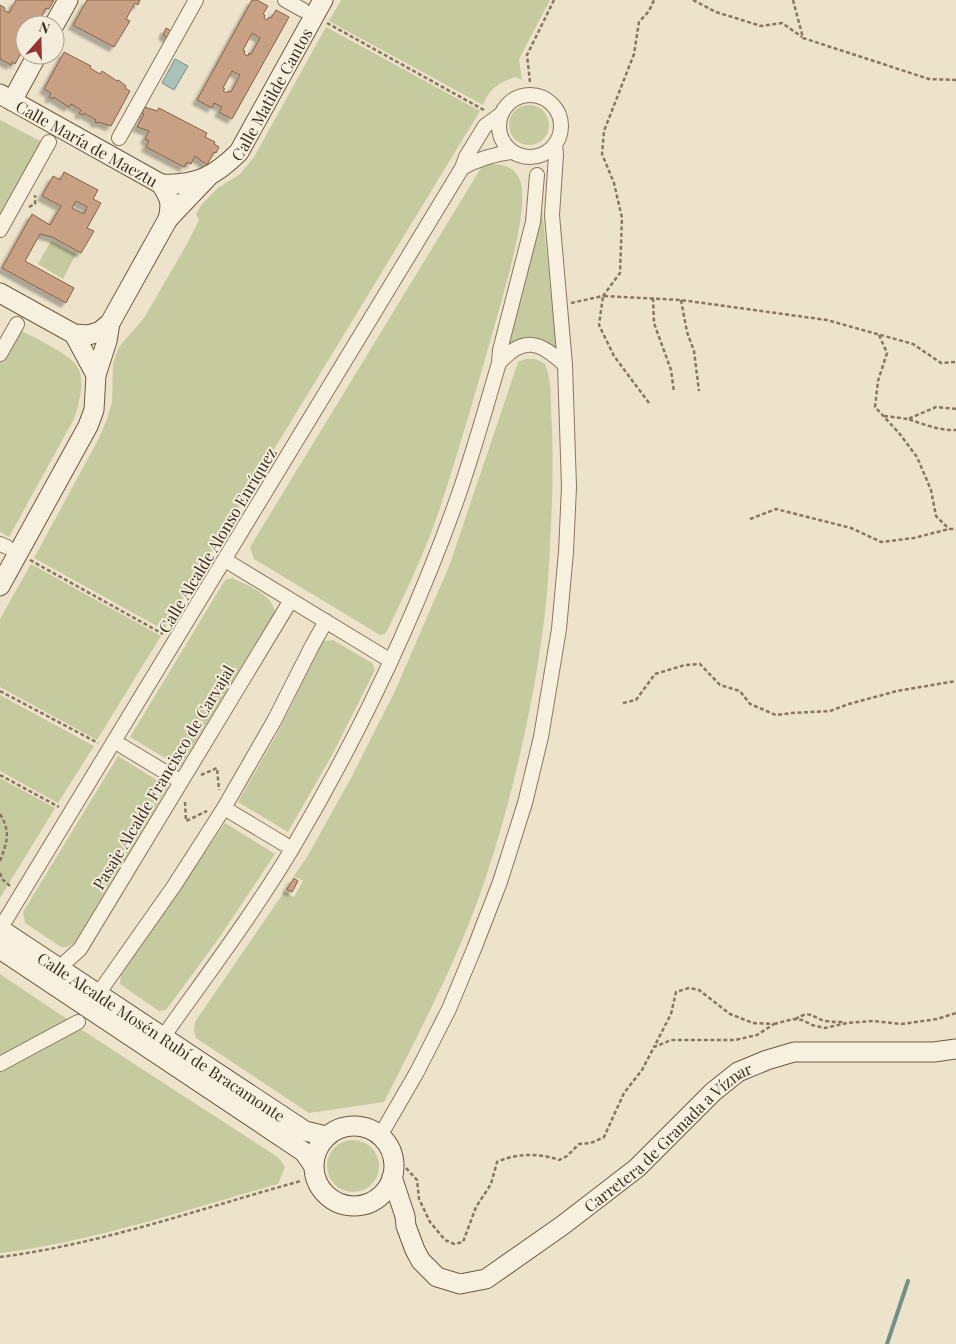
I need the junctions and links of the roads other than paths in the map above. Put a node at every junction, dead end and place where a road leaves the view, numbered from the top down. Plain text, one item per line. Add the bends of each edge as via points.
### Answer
1 (68, 0) edge
2 (196, 0) edge
3 (285, 0) edge
4 (323, 0) edge
5 (303, 10) dead end
6 (60, 15) edge
7 (30, 65) edge
8 (6, 97) edge
9 (500, 115) junction
10 (119, 138) dead end
11 (49, 142) dead end
12 (555, 144) junction
13 (512, 152) junction
14 (532, 157) junction
15 (462, 168) junction
16 (536, 175) junction
17 (208, 177) junction
18 (161, 184) junction
19 (552, 215) junction
20 (168, 220) junction
21 (0, 230) edge
22 (0, 293) edge
23 (110, 323) junction
24 (17, 324) dead end
25 (74, 334) junction
26 (0, 354) edge
27 (499, 362) junction
28 (565, 365) junction
29 (96, 375) junction
30 (225, 560) junction
31 (0, 586) edge
32 (291, 600) junction
33 (326, 621) junction
34 (391, 661) junction
35 (122, 746) dead end
36 (175, 778) dead end
37 (229, 811) dead end
38 (284, 844) dead end
39 (0, 929) edge
40 (0, 949) edge
41 (59, 968) junction
42 (98, 994) junction
43 (78, 1022) dead end
44 (163, 1037) junction
45 (956, 1049) edge
46 (0, 1064) edge
47 (326, 1136) junction
48 (380, 1136) junction
49 (313, 1164) junction
50 (399, 1173) junction
51 (365, 1205) junction
52 (406, 1226) junction

1 - 6 street
2 - 10 street
3 - 5 street
4 - 17 street, Calle Matilde Cantos via 239,152 224,168
7 - 8 street
8 - 18 street, Calle María de Maeztu
9 - 12 street via 517,97 531,94 545,99 554,107 561,123
9 - 13 street via 499,133
9 - 15 street, Calle Alcalde Alonso Enríquez via 484,126
11 - 21 street
12 - 14 street via 546,152
12 - 19 street
13 - 14 street
13 - 15 street via 479,158
14 - 16 street
15 - 30 street, Calle Alcalde Alonso Enríquez
16 - 19 street
16 - 27 street via 533,222
17 - 18 street, Calle Matilde Cantos via 177,185
17 - 20 street, Calle Matilde Cantos
18 - 20 street, Calle María de Maeztu via 169,196
19 - 28 street
20 - 23 street, Calle María de Maeztu
22 - 25 street
23 - 25 street via 99,332
23 - 29 street
24 - 26 street
25 - 29 street
27 - 28 street via 508,352 532,344 542,346
27 - 34 street via 456,502
28 - 48 street via 569,487 566,552 559,629 541,737 525,803 474,949 418,1072
29 - 31 street via 95,404 88,426
30 - 32 street
30 - 39 street, Calle Alcalde Alonso Enríquez
32 - 33 street
32 - 41 street, Pasaje Alcalde Francisco de Carvajal via 80,949
33 - 34 street
33 - 42 street via 224,808
34 - 44 street via 292,849 243,925
35 - 36 street
37 - 38 street
39 - 41 street, Calle Alcalde Mosén Rubí de Bracamonte
40 - 49 street, Calle Alcalde Mosén Rubí de Bracamonte via 304,1152
41 - 42 street, Calle Alcalde Mosén Rubí de Bracamonte
42 - 44 street, Calle Alcalde Mosén Rubí de Bracamonte
43 - 46 street
44 - 47 street, Calle Alcalde Mosén Rubí de Bracamonte via 305,1131
45 - 52 street, Carretera de Granada a Víznar via 934,1052 794,1052 738,1072 713,1092 637,1168 486,1279 460,1284 438,1277 421,1261
47 - 48 street via 354,1126
47 - 49 street
48 - 50 street
49 - 51 street via 319,1186 327,1196 339,1204
50 - 51 street via 376,1200
50 - 52 street, Carretera de Granada a Víznar
51 - 52 street via 385,1210

